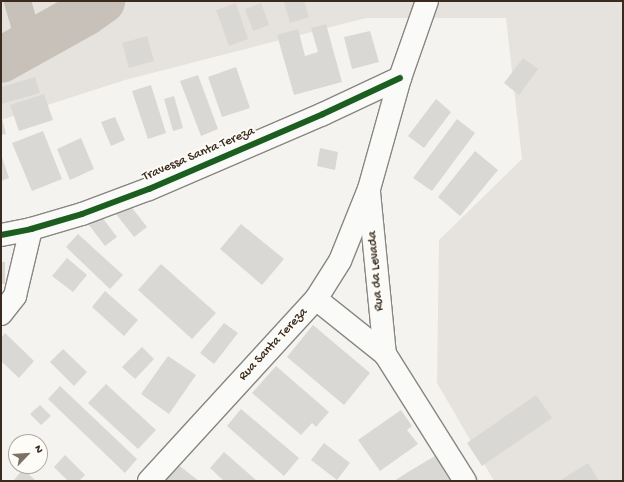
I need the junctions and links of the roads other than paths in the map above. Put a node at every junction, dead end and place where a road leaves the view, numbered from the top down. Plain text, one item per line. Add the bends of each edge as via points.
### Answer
1 (427, 1) edge
2 (400, 78) junction
3 (369, 188) junction
4 (31, 229) junction
5 (1, 235) edge
6 (316, 299) junction
7 (1, 314) edge
8 (384, 354) junction
9 (149, 481) edge
10 (465, 481) edge

1 - 2 main road
2 - 3 main road
2 - 4 main road, Travessa Santa Tereza via 149,189
3 - 6 main road, Rua Santa Tereza via 340,261
3 - 8 main road, Rua da Levada
4 - 5 main road, Travessa Santa Tereza
4 - 7 main road via 15,296
6 - 8 main road, Rua da Levada
6 - 9 main road, Rua Santa Tereza
8 - 10 main road, Rua da Levada

